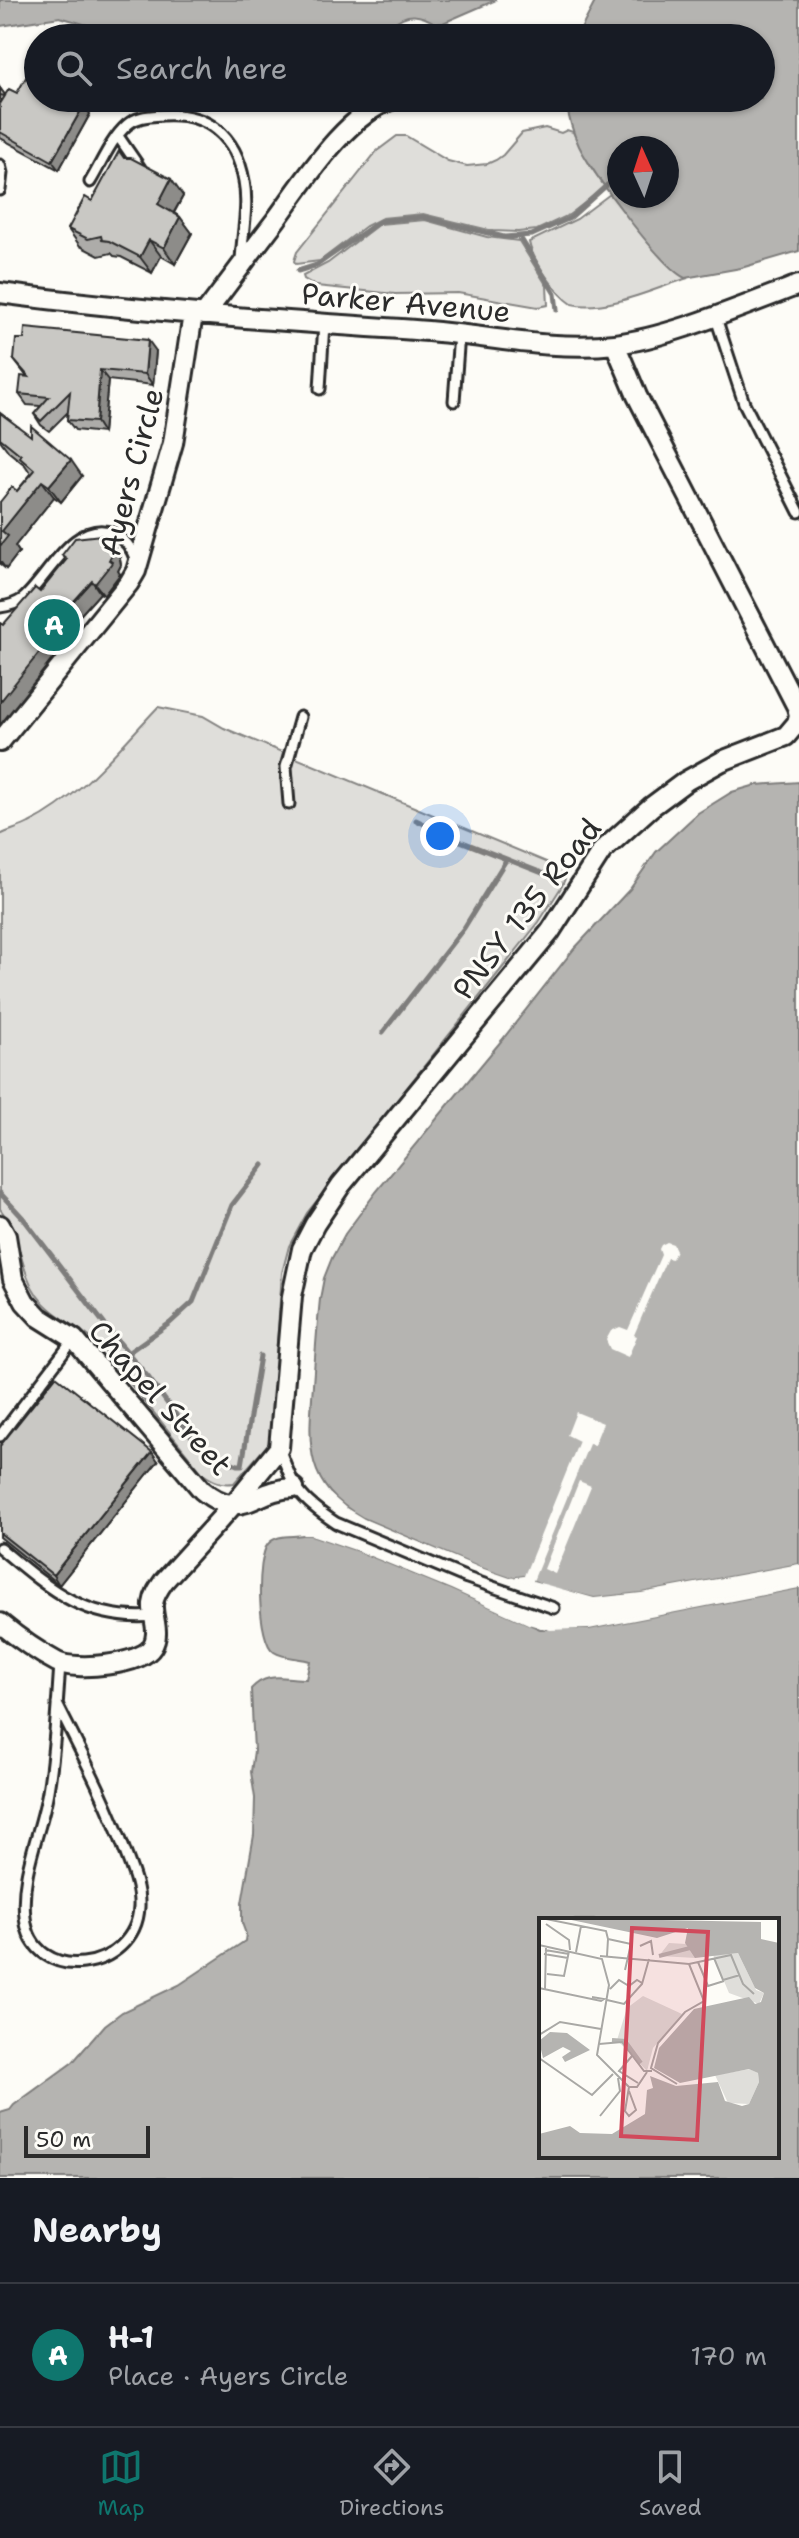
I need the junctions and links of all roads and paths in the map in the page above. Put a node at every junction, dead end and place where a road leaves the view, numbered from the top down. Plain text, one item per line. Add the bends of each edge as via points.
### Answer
1 (369, 112) edge
2 (118, 136) junction
3 (0, 165) edge
4 (140, 168) edge
5 (90, 182) dead end
6 (0, 190) edge
7 (240, 267) junction
8 (799, 285) edge
9 (0, 293) edge
10 (198, 314) junction
11 (715, 315) junction
12 (324, 323) junction
13 (459, 334) junction
14 (615, 344) junction
15 (320, 389) dead end
16 (454, 401) dead end
17 (799, 512) edge
18 (136, 565) junction
19 (0, 607) edge
20 (300, 717) dead end
21 (0, 742) edge
22 (289, 804) dead end
23 (0, 1225) edge
24 (74, 1339) junction
25 (0, 1436) edge
26 (279, 1448) junction
27 (294, 1488) junction
28 (232, 1506) junction
29 (0, 1548) edge
30 (554, 1608) dead end
31 (154, 1616) junction
32 (0, 1623) edge
33 (60, 1664) junction
34 (57, 1704) junction

1 - 7 street via 307,177
2 - 4 lane
2 - 5 lane
2 - 7 lane via 134,120 163,115 196,117 218,130 245,181
3 - 6 lane
7 - 10 street
8 - 11 street, Parker Avenue
9 - 10 street, Parker Avenue
10 - 12 street, Parker Avenue
10 - 18 street, Ayers Circle via 173,443
11 - 14 street, Parker Avenue
11 - 17 lane via 744,403
12 - 13 street, Parker Avenue
12 - 15 lane
13 - 14 street, Parker Avenue
13 - 16 lane
14 - 26 street, PNSY 135 Road via 797,707 797,723 786,736 686,781 602,851 550,932 341,1185 302,1249 292,1296
18 - 19 lane via 127,545 114,534 86,534 70,544 20,601
18 - 21 street, Ayers Circle via 129,583
20 - 22 lane via 286,767
23 - 24 street, Chapel Street via 13,1279 25,1302
24 - 25 lane
24 - 28 street, Chapel Street via 202,1490
26 - 27 lane
26 - 28 street
27 - 28 street, Chapel Street
27 - 30 lane via 336,1523
28 - 31 street via 164,1581 153,1602
29 - 31 lane via 50,1590 86,1608 128,1618
31 - 33 street via 154,1645 140,1658
32 - 33 street
33 - 34 lane
34 - 34 lane via 48,1789 25,1880 25,1919 44,1953 69,1965 91,1962 119,1948 131,1934 139,1903 134,1875 101,1789

